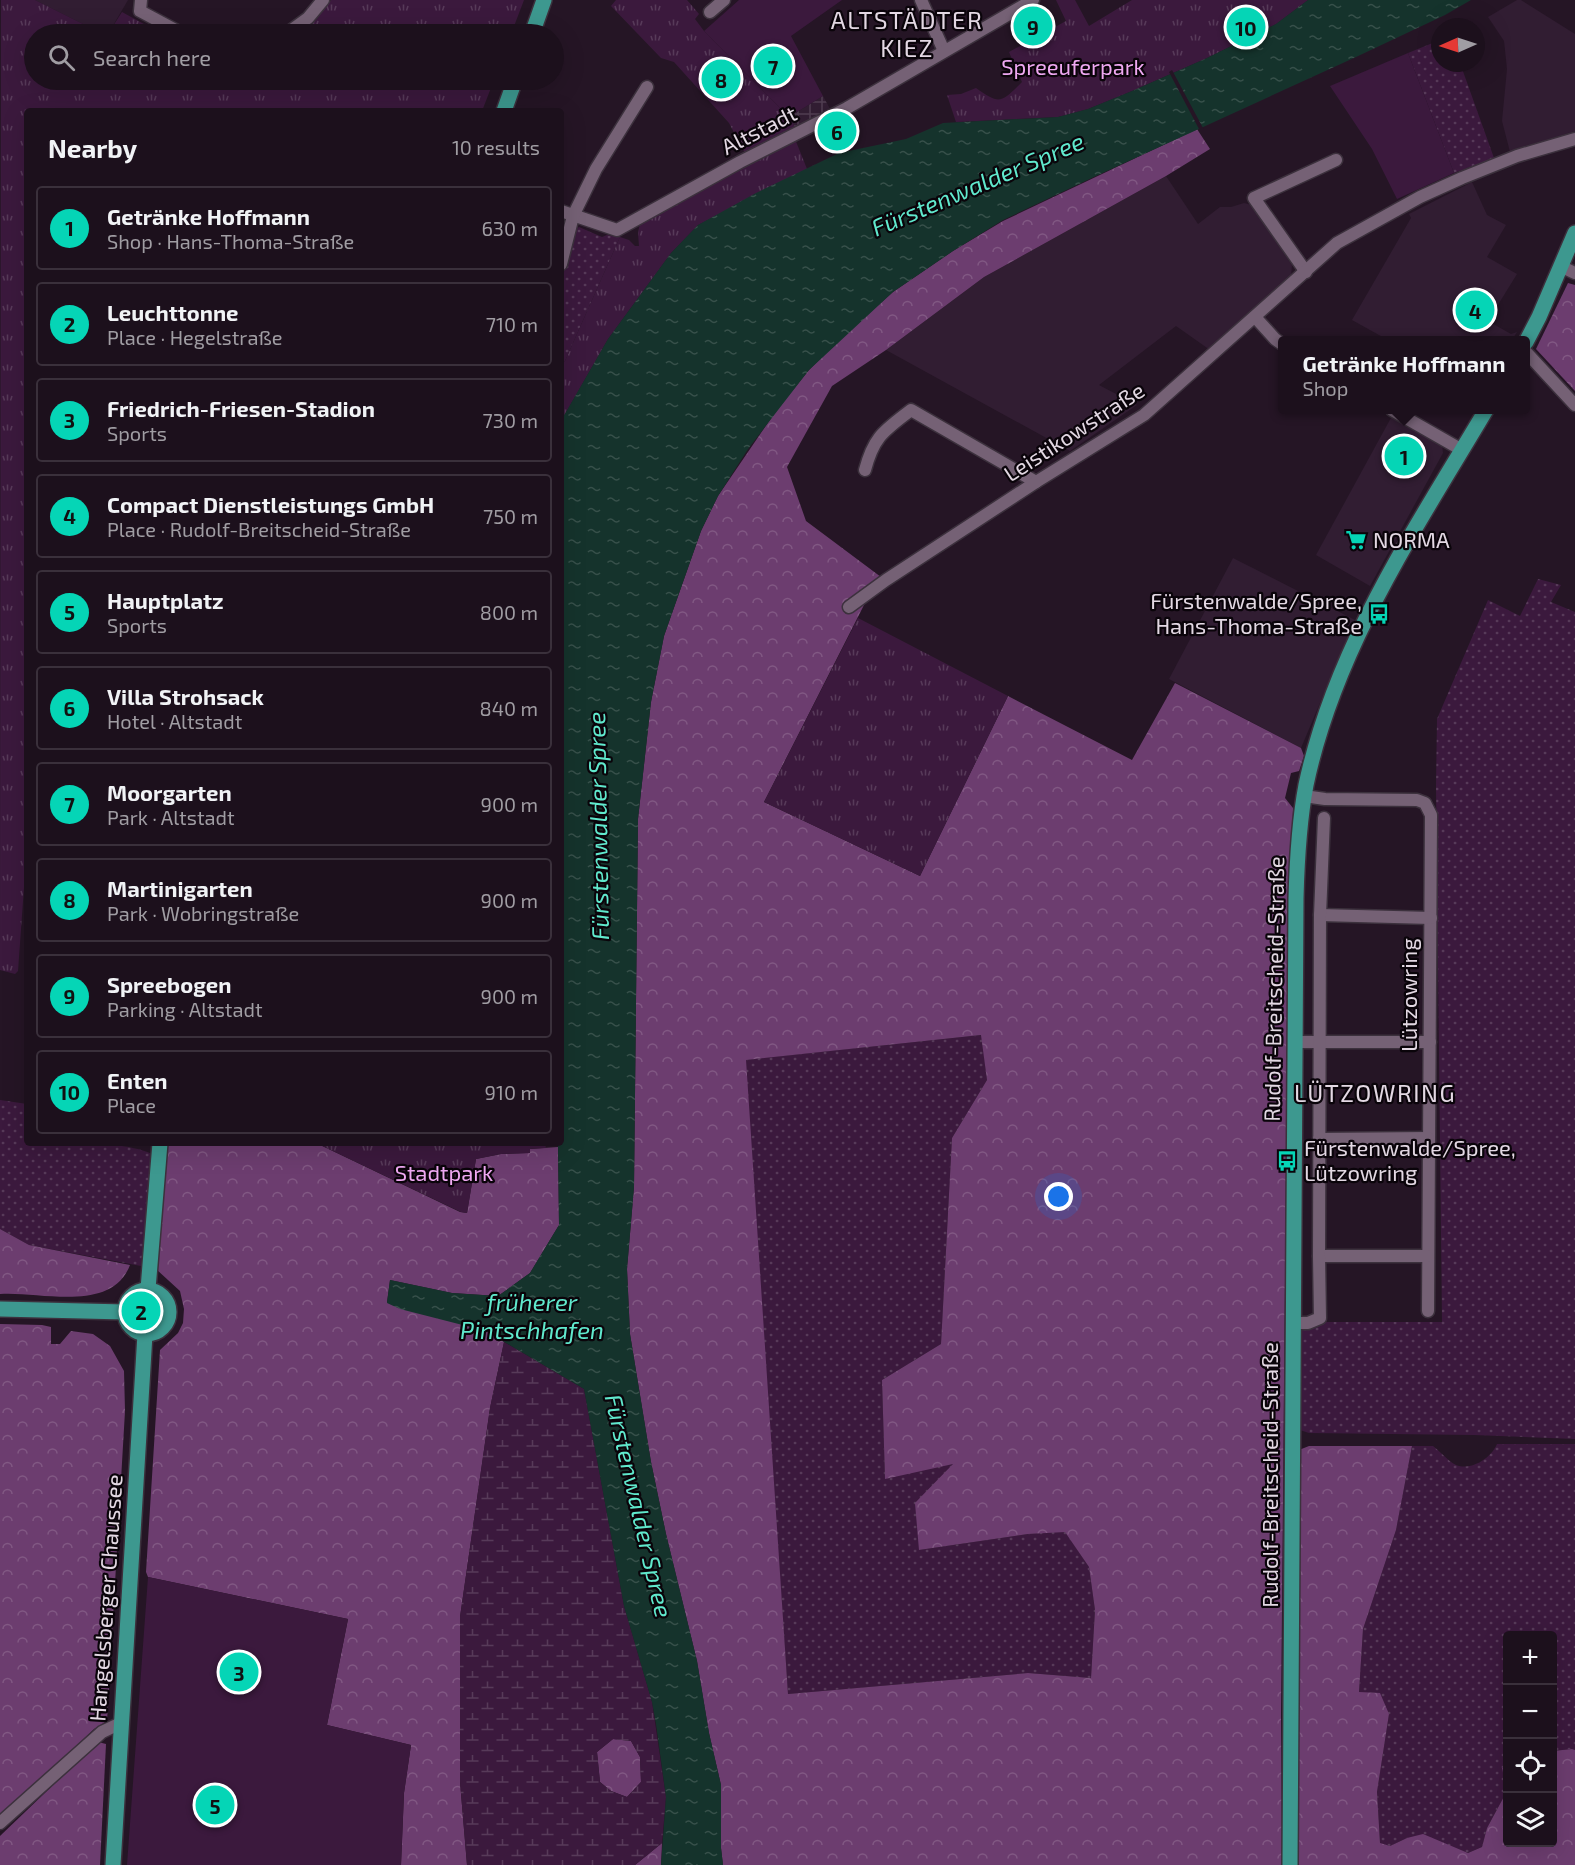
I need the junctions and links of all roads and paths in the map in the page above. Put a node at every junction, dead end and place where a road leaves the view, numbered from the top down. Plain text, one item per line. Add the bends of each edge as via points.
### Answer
1 (323, 0) edge
2 (544, 0) edge
3 (724, 0) edge
4 (921, 0) edge
5 (1033, 0) edge
6 (140, 6) edge
7 (710, 12) dead end
8 (168, 24) edge
9 (300, 24) edge
10 (536, 24) edge
11 (944, 51) junction
12 (647, 87) dead end
13 (511, 90) edge
14 (505, 108) edge
15 (1575, 139) edge
16 (1336, 160) dead end
17 (567, 214) edge
18 (1575, 233) edge
19 (564, 239) edge
20 (1560, 266) junction
21 (1306, 272) junction
22 (1575, 273) edge
23 (1254, 317) junction
24 (1529, 336) edge
25 (1278, 341) edge
26 (1530, 356) edge
27 (1575, 405) edge
28 (1399, 414) edge
29 (1484, 414) edge
30 (1462, 450) junction
31 (865, 470) dead end
32 (1036, 482) junction
33 (849, 608) dead end
34 (1304, 796) junction
35 (1324, 818) dead end
36 (1320, 915) junction
37 (1431, 918) junction
38 (1295, 1042) junction
39 (1319, 1042) junction
40 (1430, 1042) junction
41 (1428, 1138) junction
42 (1319, 1139) junction
43 (160, 1146) edge
44 (1319, 1256) junction
45 (1427, 1256) junction
46 (148, 1289) junction
47 (0, 1309) edge
48 (1428, 1311) dead end
49 (125, 1312) junction
50 (1294, 1323) junction
51 (145, 1334) junction
52 (121, 1723) junction
53 (0, 1824) edge
54 (112, 1865) edge
55 (1290, 1865) edge

1 - 9 street
2 - 10 main road
3 - 7 street
4 - 11 street
5 - 11 street, Altstadt
6 - 8 street
11 - 17 street, Altstadt via 848,108 617,230
12 - 17 street
13 - 14 main road
15 - 21 street, Leistikowstraße via 1517,156 1420,197 1337,243
16 - 21 street via 1254,198
17 - 19 street
18 - 20 main road
20 - 22 street
20 - 24 main road
21 - 23 street, Leistikowstraße
23 - 25 street
23 - 32 street, Leistikowstraße via 1144,415
26 - 27 street
28 - 30 street
29 - 30 main road, Rudolf-Breitscheid-Straße
30 - 34 main road, Rudolf-Breitscheid-Straße via 1420,518 1348,658 1320,731
31 - 32 street via 881,433 910,410
32 - 33 street, Leistikowstraße
34 - 37 street, Lützowring via 1325,800 1399,798 1425,803 1432,818
34 - 38 main road, Rudolf-Breitscheid-Straße via 1297,854
35 - 36 street
36 - 37 street
36 - 39 street
37 - 40 street, Lützowring
38 - 39 street
38 - 50 main road, Rudolf-Breitscheid-Straße
39 - 40 street
39 - 42 street
40 - 41 street, Lützowring
41 - 42 street
41 - 45 street, Lützowring
42 - 44 street
43 - 46 main road
44 - 45 street
44 - 50 street via 1320,1317 1308,1323
45 - 48 street, Lützowring
46 - 49 main road via 136,1292 127,1302
46 - 51 main road via 164,1297 170,1311 160,1331
47 - 49 main road
49 - 51 main road via 132,1329
50 - 55 main road, Rudolf-Breitscheid-Straße
51 - 52 main road, Hangelsberger Chaussee
52 - 53 street via 102,1731
52 - 54 main road, Hangelsberger Chaussee

